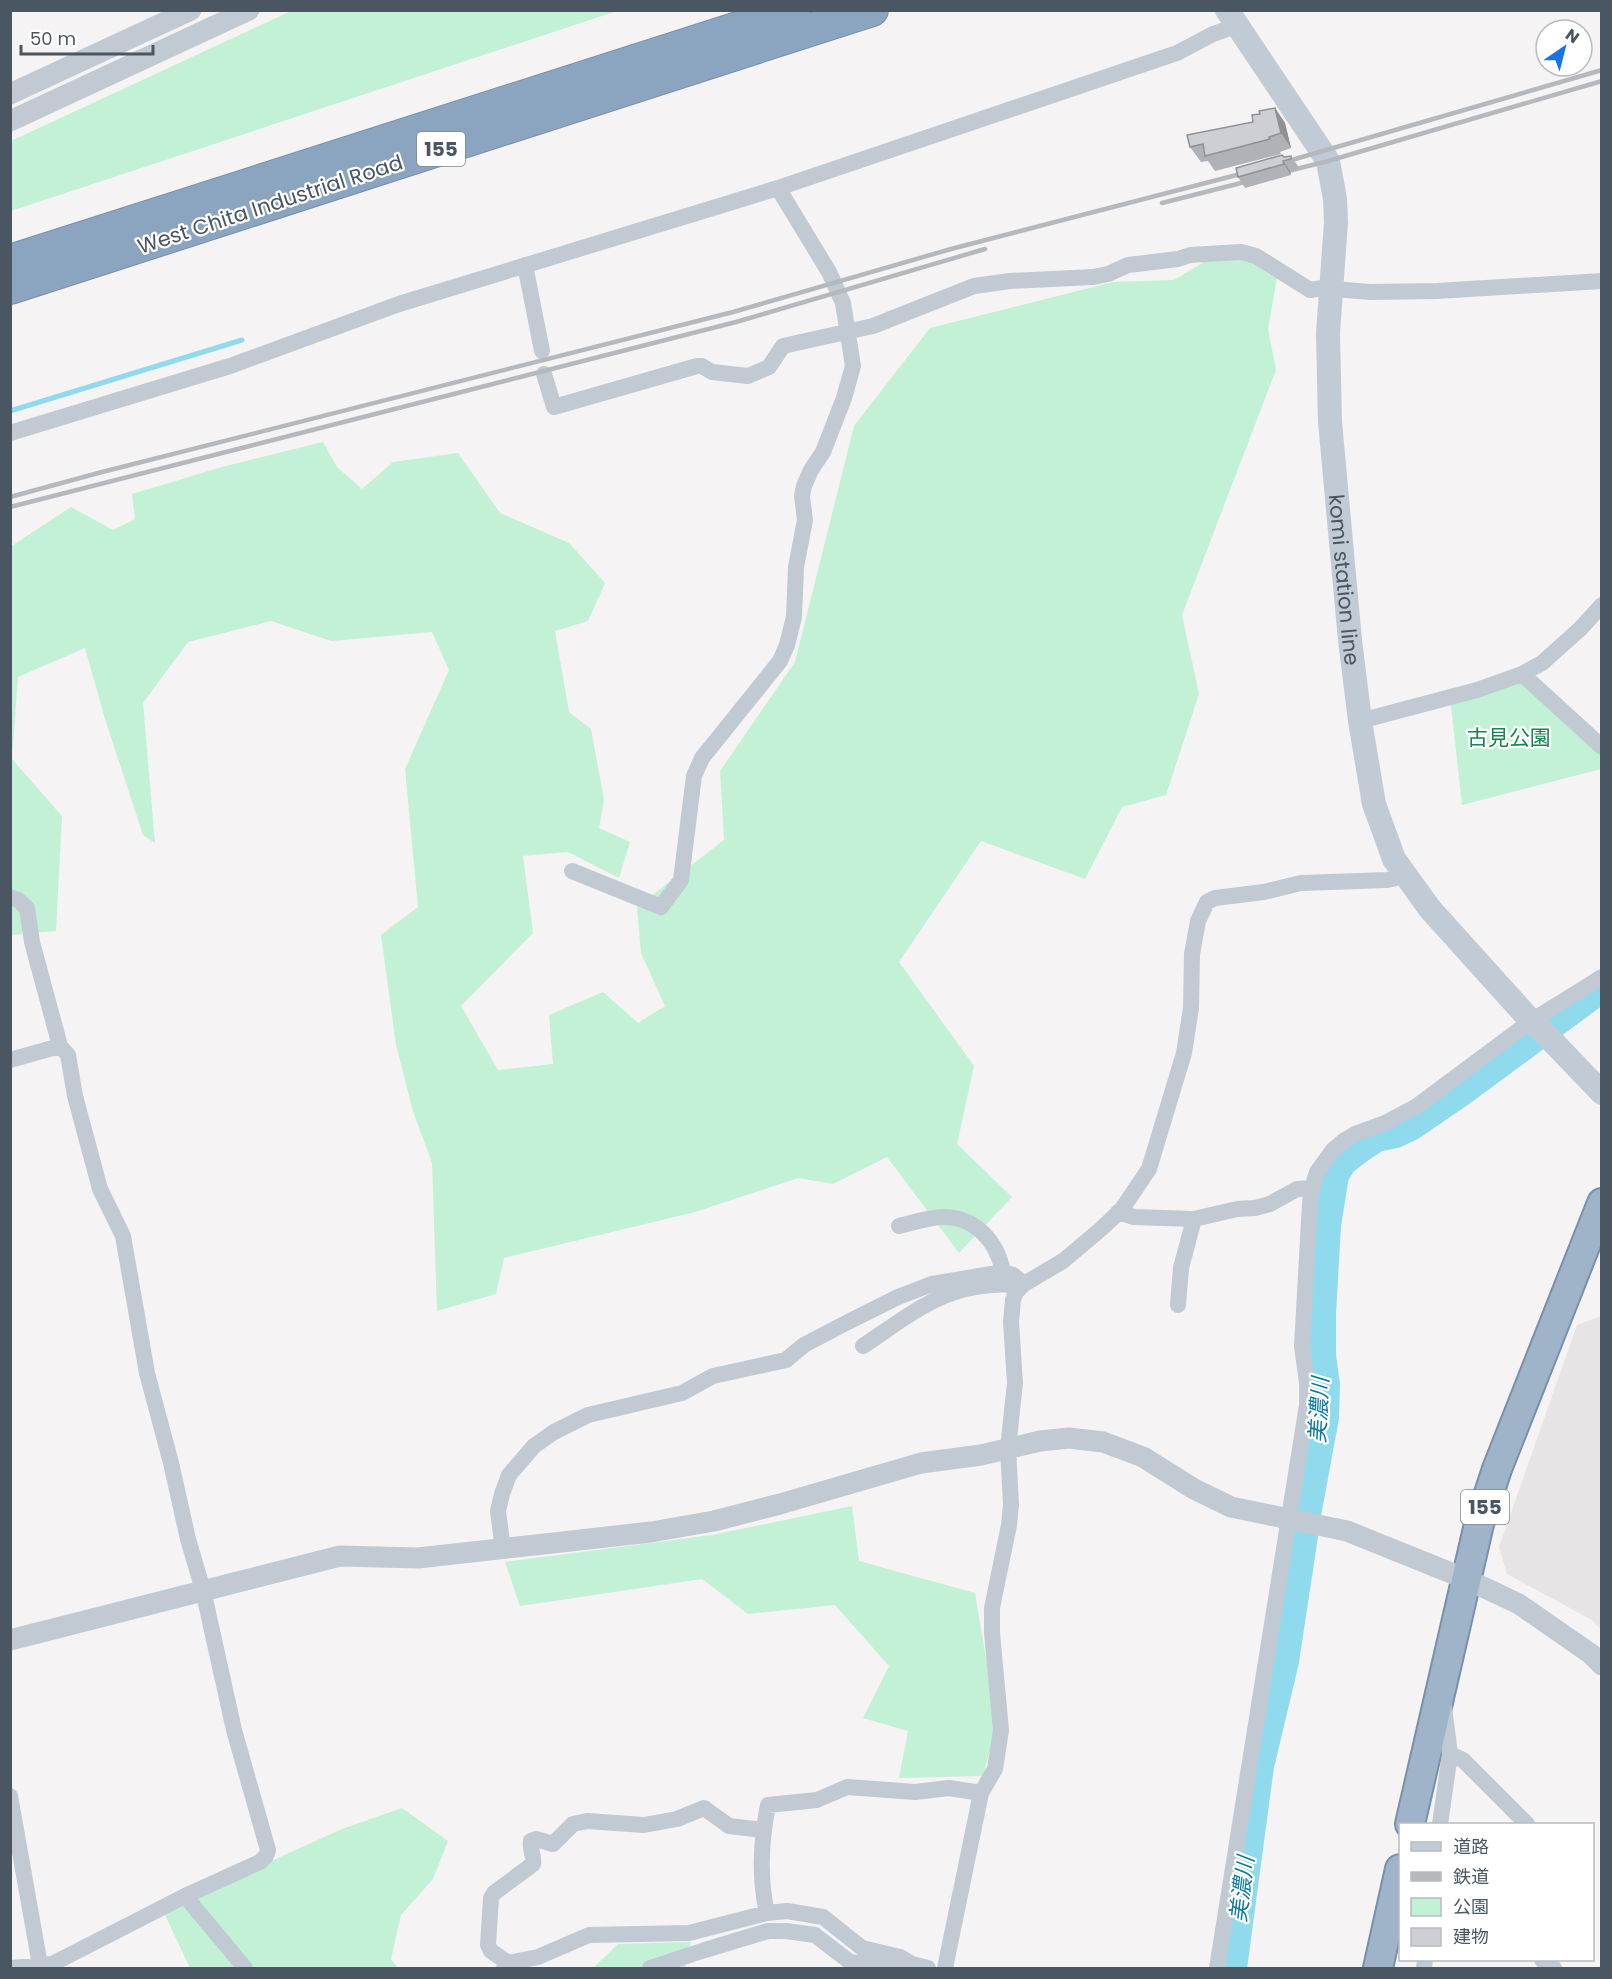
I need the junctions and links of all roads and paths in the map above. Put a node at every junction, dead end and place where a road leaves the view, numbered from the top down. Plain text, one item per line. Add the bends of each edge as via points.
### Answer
1 (191, 10) edge
2 (249, 10) edge
3 (794, 10) edge
4 (872, 10) edge
5 (1231, 18) edge
6 (10, 94) edge
7 (10, 121) edge
8 (778, 188) junction
9 (10, 261) edge
10 (525, 265) junction
11 (1602, 281) edge
12 (10, 288) edge
13 (1332, 290) junction
14 (846, 333) junction
15 (542, 351) dead end
16 (544, 374) dead end
17 (10, 433) edge
18 (1602, 605) edge
19 (1522, 674) junction
20 (1360, 722) junction
21 (1602, 747) edge
22 (572, 871) dead end
23 (1404, 873) junction
24 (10, 897) edge
25 (1602, 977) edge
26 (1531, 1020) junction
27 (60, 1046) junction
28 (10, 1059) edge
29 (1602, 1093) edge
30 (1312, 1188) junction
31 (1602, 1203) edge
32 (1118, 1212) junction
33 (1194, 1219) junction
34 (898, 1226) dead end
35 (1003, 1272) junction
36 (1020, 1288) junction
37 (1178, 1305) dead end
38 (863, 1346) dead end
39 (1008, 1448) junction
40 (1289, 1520) junction
41 (503, 1549) junction
42 (1466, 1579) junction
43 (203, 1590) junction
44 (10, 1640) edge
45 (1602, 1665) edge
46 (1441, 1684) junction
47 (1450, 1754) junction
48 (981, 1793) junction
49 (10, 1796) edge
50 (1410, 1823) edge
51 (1440, 1823) edge
52 (1526, 1823) edge
53 (763, 1830) junction
54 (1399, 1878) edge
55 (185, 1896) junction
56 (766, 1913) junction
57 (40, 1965) junction
58 (849, 1965) edge
59 (506, 1966) edge
60 (920, 1966) edge
61 (13, 1968) edge
62 (245, 1968) edge
63 (650, 1968) edge
64 (945, 1968) edge
65 (1217, 1968) edge
66 (1378, 1968) edge

1 - 6 street
2 - 7 street
3 - 9 highway, West Chita Industrial Road / 155
4 - 12 highway, West Chita Industrial Road / 155
5 - 8 street via 1214,34 1177,53
5 - 13 main road, komi station line via 1328,161 1335,199
8 - 10 street
8 - 14 street via 830,272 843,303
10 - 15 street
10 - 17 street via 399,304 230,366
11 - 13 street via 1437,291
13 - 14 street via 1310,290 1256,256 1241,252 1190,255 1128,265 1093,277 974,286
13 - 20 main road, komi station line via 1328,333 1330,422
14 - 16 street via 783,346 769,367 748,376 712,372 697,366 554,407
14 - 22 street via 853,366 823,452 811,470 802,496 805,520 787,645 780,661 702,758 694,776 681,880 661,907
18 - 19 street via 1542,663
19 - 20 street
19 - 21 street
20 - 23 main road, komi station line via 1374,804 1394,859
23 - 26 main road, komi station line via 1430,909
23 - 32 street via 1387,880 1301,883 1207,902 1198,921 1192,954 1191,1008 1184,1053 1149,1169
24 - 27 street via 27,908 32,942
25 - 26 street
26 - 29 main road, komi station line, bridge
26 - 30 street via 1417,1106 1345,1140 1323,1162
27 - 28 street
27 - 43 street via 68,1055 100,1189 123,1236 147,1373
30 - 33 street via 1297,1189 1270,1204
30 - 40 street via 1302,1346 1306,1405
31 - 42 highway, 155 via 1497,1469
32 - 33 street via 1134,1217
32 - 36 street via 1063,1260
33 - 37 street
34 - 35 street via 940,1217 974,1225 997,1251
35 - 36 street via 1014,1275
35 - 41 street via 932,1284 804,1345 786,1360 713,1376 674,1395 588,1415 554,1432 534,1446 509,1475 498,1511
36 - 38 street via 1009,1284 962,1290 918,1310
36 - 39 street via 1013,1300 1011,1322 1016,1383
39 - 40 street via 1068,1438 1103,1442 1143,1456 1194,1489 1231,1506
39 - 41 street via 921,1463 714,1521
39 - 48 street via 1011,1505 992,1608 1001,1730 995,1769
40 - 42 street via 1347,1532
40 - 65 street
41 - 43 street via 418,1558 340,1556
42 - 45 street via 1519,1604
42 - 46 highway, 155
43 - 44 street
43 - 55 street via 234,1730 268,1850 260,1862
46 - 47 street
46 - 50 highway, 155
47 - 51 street
47 - 52 street via 1463,1760
48 - 53 street via 949,1788 915,1792 847,1787 817,1800 768,1805
48 - 64 street
49 - 57 street
53 - 56 street via 762,1894
53 - 59 street via 729,1826 704,1808 644,1825 587,1821 573,1824 553,1844 531,1841 533,1864 491,1898 488,1945
54 - 66 highway
55 - 57 street via 51,1964
55 - 62 street
56 - 59 street via 689,1933 589,1935
56 - 60 street via 787,1911 823,1917 862,1948
57 - 61 street
58 - 60 street
58 - 63 street via 815,1935 786,1930 768,1931

